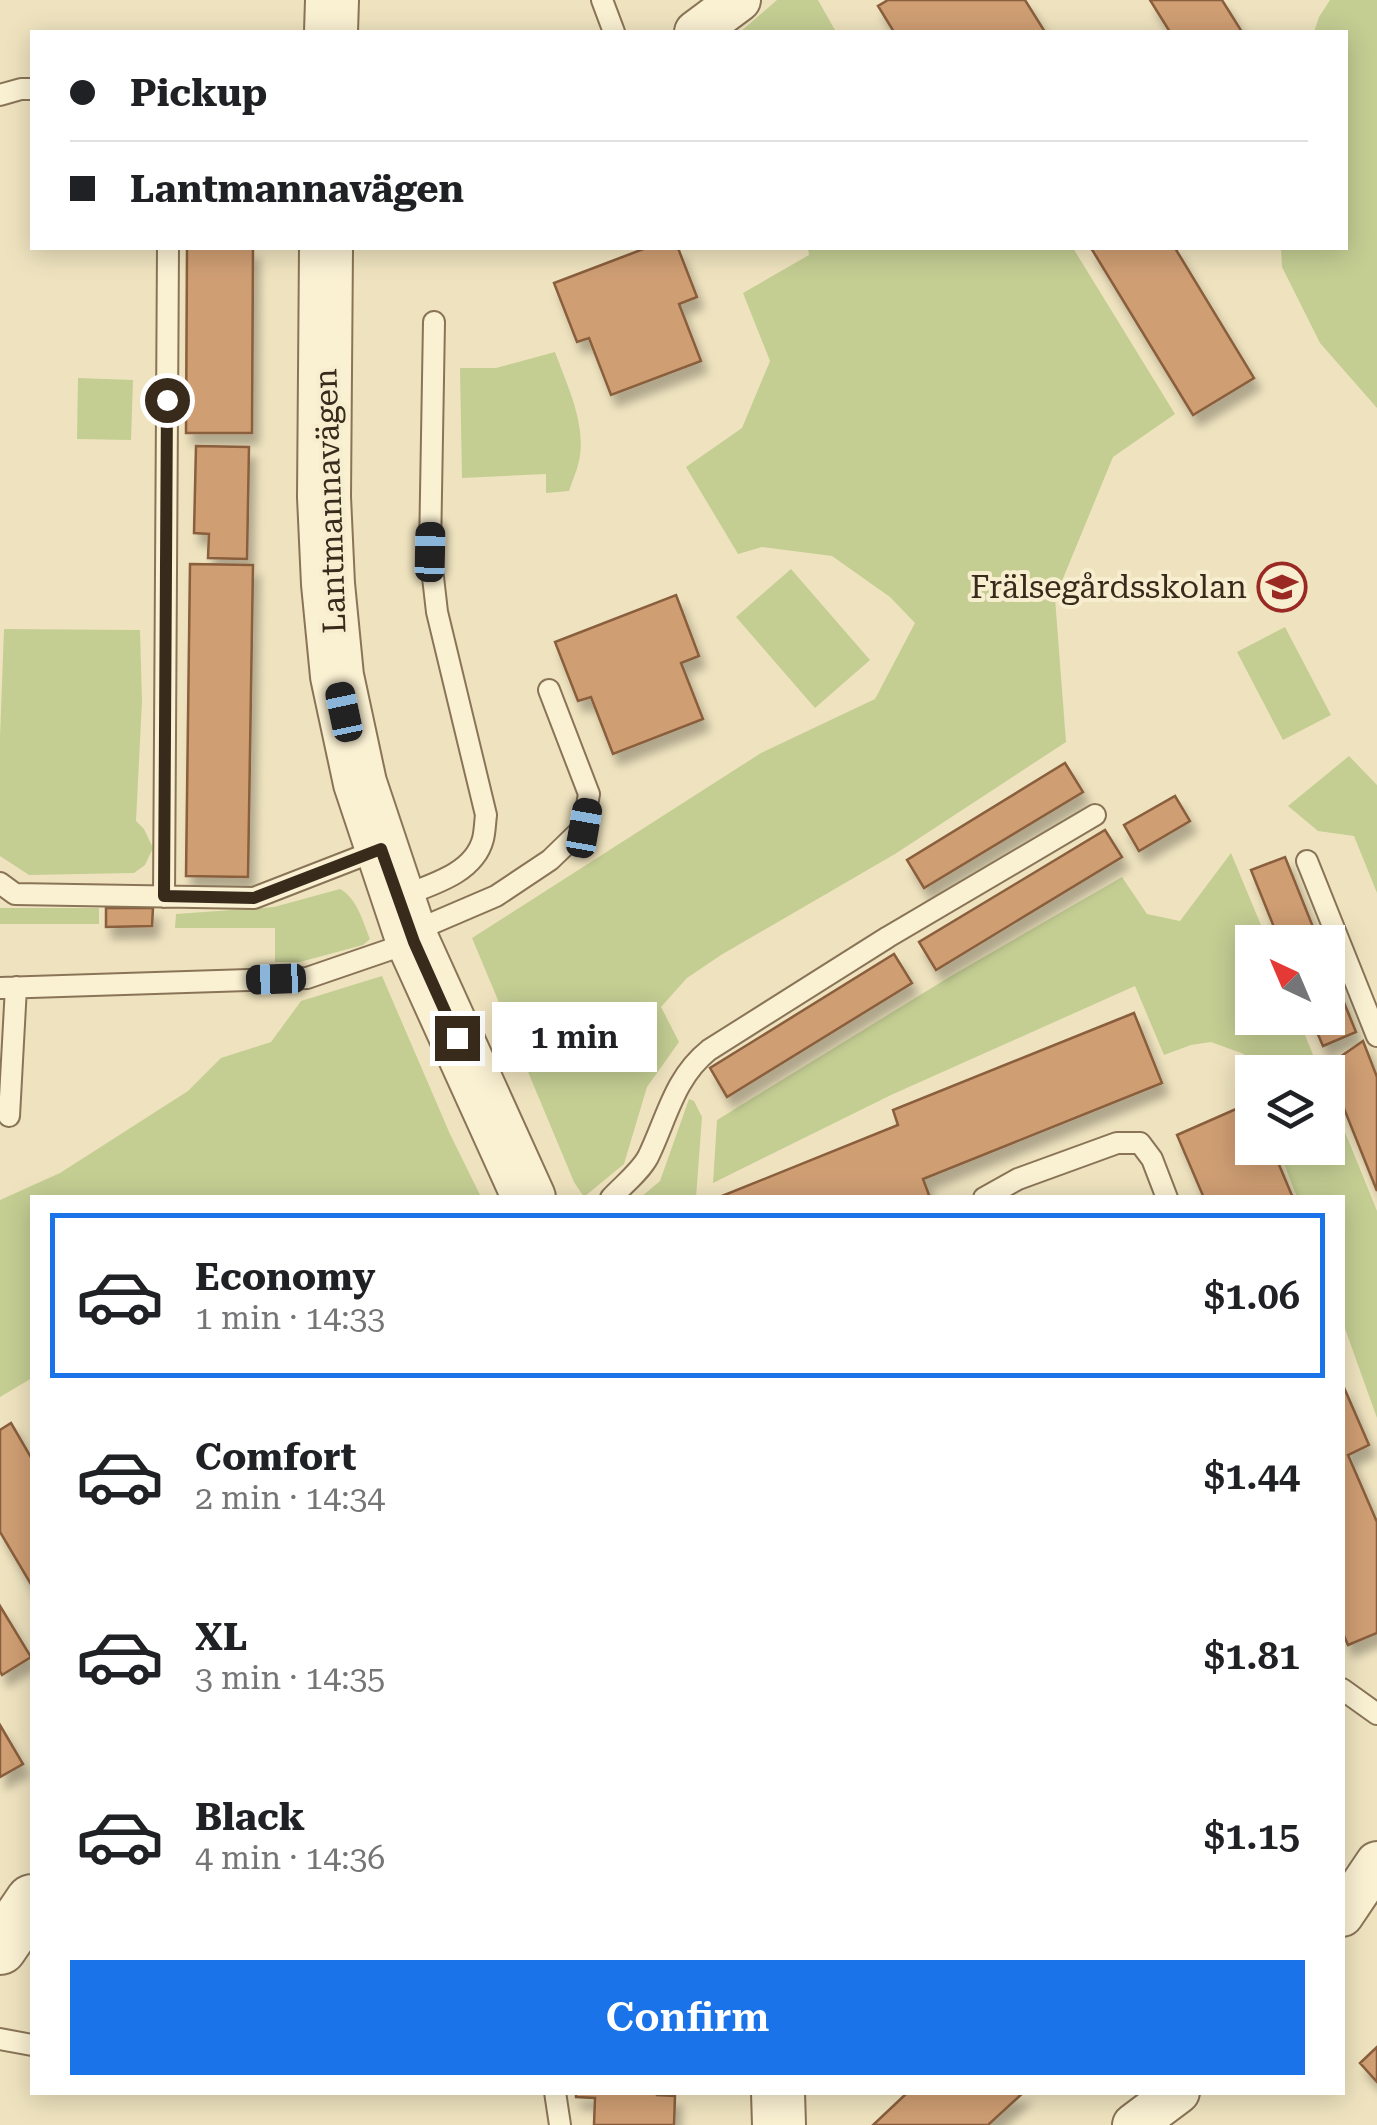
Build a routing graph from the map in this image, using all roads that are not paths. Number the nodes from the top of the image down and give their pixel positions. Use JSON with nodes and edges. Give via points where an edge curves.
{"nodes":[{"id":1,"x":332,"y":0,"type":"edge"},
{"id":2,"x":602,"y":0,"type":"edge"},
{"id":3,"x":739,"y":0,"type":"edge"},
{"id":4,"x":330,"y":30,"type":"edge"},
{"id":5,"x":613,"y":30,"type":"edge"},
{"id":6,"x":699,"y":30,"type":"edge"},
{"id":7,"x":30,"y":89,"type":"edge"},
{"id":8,"x":0,"y":95,"type":"edge"},
{"id":9,"x":168,"y":250,"type":"edge"},
{"id":10,"x":326,"y":250,"type":"edge"},
{"id":11,"x":434,"y":322,"type":"dead end"},
{"id":12,"x":550,"y":690,"type":"dead end"},
{"id":13,"x":1096,"y":815,"type":"dead end"},
{"id":14,"x":381,"y":849,"type":"junction"},
{"id":15,"x":1307,"y":860,"type":"dead end"},
{"id":16,"x":0,"y":883,"type":"edge"},
{"id":17,"x":164,"y":896,"type":"junction"},
{"id":18,"x":408,"y":924,"type":"junction"},
{"id":19,"x":8,"y":987,"type":"edge"},
{"id":20,"x":1377,"y":1036,"type":"edge"},
{"id":21,"x":9,"y":1116,"type":"dead end"},
{"id":22,"x":529,"y":1195,"type":"edge"},
{"id":23,"x":614,"y":1195,"type":"edge"},
{"id":24,"x":989,"y":1195,"type":"edge"},
{"id":25,"x":1167,"y":1195,"type":"edge"},
{"id":26,"x":1345,"y":1691,"type":"edge"},
{"id":27,"x":1377,"y":1714,"type":"edge"},
{"id":28,"x":1377,"y":1863,"type":"edge"},
{"id":29,"x":30,"y":1904,"type":"edge"},
{"id":30,"x":1345,"y":1911,"type":"edge"},
{"id":31,"x":0,"y":1948,"type":"edge"},
{"id":32,"x":0,"y":2039,"type":"edge"},
{"id":33,"x":30,"y":2045,"type":"edge"},
{"id":34,"x":555,"y":2095,"type":"edge"},
{"id":35,"x":778,"y":2095,"type":"edge"},
{"id":36,"x":1174,"y":2095,"type":"edge"},
{"id":37,"x":560,"y":2125,"type":"edge"},
{"id":38,"x":779,"y":2125,"type":"edge"},
{"id":39,"x":1134,"y":2125,"type":"edge"}],
"edges":[{"from":1,"to":4,"type":"street"},
{"from":2,"to":5,"type":"lane"},
{"from":3,"to":6,"type":"street"},
{"from":7,"to":8,"type":"lane"},
{"from":9,"to":17,"type":"lane"},
{"from":10,"to":14,"type":"street","name":"Lantmannavägen","via":[[328,584],[337,676]]},
{"from":11,"to":18,"type":"lane","via":[[430,552],[437,612],[486,815],[483,842]]},
{"from":12,"to":18,"type":"lane","via":[[589,794],[584,828],[496,896]]},
{"from":13,"to":23,"type":"lane","via":[[709,1050],[676,1088],[646,1161]]},
{"from":14,"to":17,"type":"lane","via":[[254,898]]},
{"from":14,"to":18,"type":"street","name":"Lantmannavägen"},
{"from":15,"to":20,"type":"lane"},
{"from":16,"to":17,"type":"lane","via":[[15,894]]},
{"from":18,"to":19,"type":"lane","via":[[308,978]]},
{"from":18,"to":22,"type":"street","name":"Lantmannavägen"},
{"from":19,"to":21,"type":"lane"},
{"from":24,"to":25,"type":"lane","via":[[1117,1143],[1140,1143]]},
{"from":26,"to":27,"type":"lane"},
{"from":28,"to":30,"type":"street"},
{"from":29,"to":31,"type":"street"},
{"from":32,"to":33,"type":"lane"},
{"from":34,"to":37,"type":"lane"},
{"from":35,"to":38,"type":"street"},
{"from":36,"to":39,"type":"street"}]}
